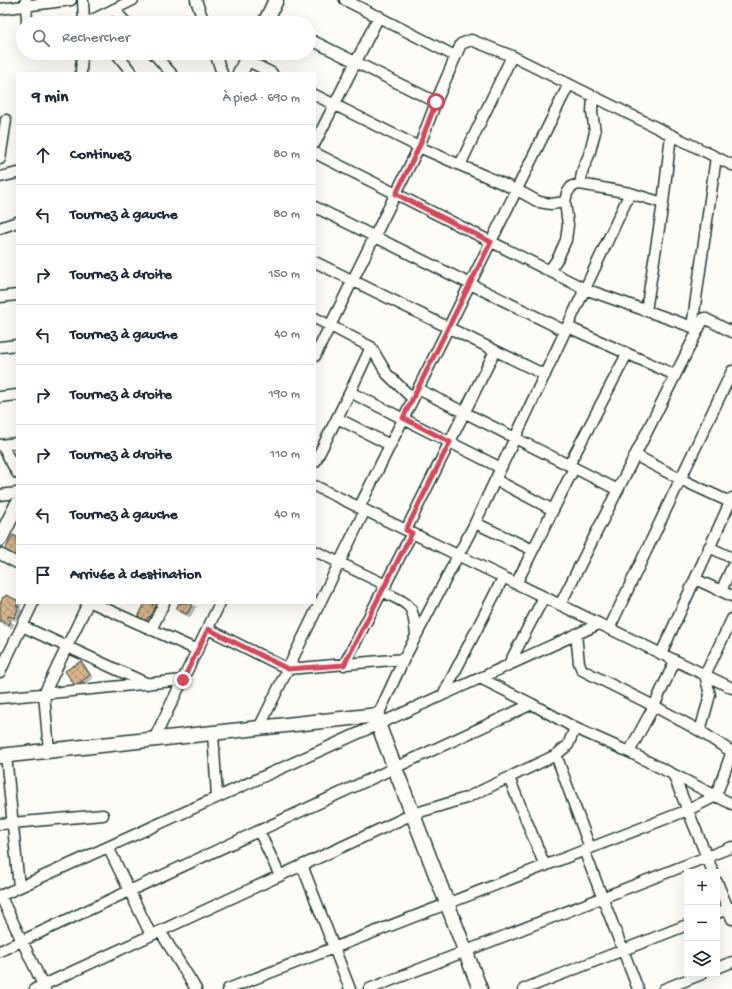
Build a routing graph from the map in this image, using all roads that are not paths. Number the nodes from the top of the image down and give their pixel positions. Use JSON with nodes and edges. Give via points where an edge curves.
{"nodes":[{"id":1,"x":71,"y":0,"type":"edge"},
{"id":2,"x":82,"y":0,"type":"edge"},
{"id":3,"x":133,"y":0,"type":"edge"},
{"id":4,"x":196,"y":0,"type":"edge"},
{"id":5,"x":276,"y":0,"type":"edge"},
{"id":6,"x":345,"y":0,"type":"edge"},
{"id":7,"x":26,"y":3,"type":"edge"},
{"id":8,"x":0,"y":9,"type":"edge"},
{"id":9,"x":114,"y":10,"type":"junction"},
{"id":10,"x":27,"y":16,"type":"edge"},
{"id":11,"x":86,"y":16,"type":"edge"},
{"id":12,"x":102,"y":16,"type":"edge"},
{"id":13,"x":120,"y":16,"type":"edge"},
{"id":14,"x":202,"y":16,"type":"edge"},
{"id":15,"x":271,"y":16,"type":"edge"},
{"id":16,"x":378,"y":16,"type":"junction"},
{"id":17,"x":316,"y":42,"type":"edge"},
{"id":18,"x":455,"y":56,"type":"junction"},
{"id":19,"x":512,"y":56,"type":"junction"},
{"id":20,"x":82,"y":60,"type":"edge"},
{"id":21,"x":122,"y":60,"type":"edge"},
{"id":22,"x":159,"y":60,"type":"edge"},
{"id":23,"x":217,"y":60,"type":"edge"},
{"id":24,"x":246,"y":60,"type":"edge"},
{"id":25,"x":252,"y":60,"type":"edge"},
{"id":26,"x":356,"y":62,"type":"junction"},
{"id":27,"x":81,"y":72,"type":"edge"},
{"id":28,"x":131,"y":72,"type":"edge"},
{"id":29,"x":170,"y":72,"type":"edge"},
{"id":30,"x":222,"y":72,"type":"edge"},
{"id":31,"x":240,"y":72,"type":"edge"},
{"id":32,"x":270,"y":72,"type":"edge"},
{"id":33,"x":569,"y":84,"type":"junction"},
{"id":34,"x":316,"y":96,"type":"edge"},
{"id":35,"x":593,"y":96,"type":"junction"},
{"id":36,"x":436,"y":102,"type":"junction"},
{"id":37,"x":334,"y":105,"type":"junction"},
{"id":38,"x":3,"y":120,"type":"edge"},
{"id":39,"x":16,"y":121,"type":"edge"},
{"id":40,"x":671,"y":135,"type":"junction"},
{"id":41,"x":316,"y":141,"type":"edge"},
{"id":42,"x":419,"y":147,"type":"junction"},
{"id":43,"x":316,"y":154,"type":"edge"},
{"id":44,"x":716,"y":157,"type":"junction"},
{"id":45,"x":0,"y":159,"type":"edge"},
{"id":46,"x":460,"y":165,"type":"junction"},
{"id":47,"x":732,"y":165,"type":"edge"},
{"id":48,"x":16,"y":173,"type":"edge"},
{"id":49,"x":0,"y":178,"type":"edge"},
{"id":50,"x":580,"y":184,"type":"junction"},
{"id":51,"x":517,"y":190,"type":"junction"},
{"id":52,"x":396,"y":194,"type":"junction"},
{"id":53,"x":630,"y":194,"type":"junction"},
{"id":54,"x":565,"y":202,"type":"junction"},
{"id":55,"x":663,"y":203,"type":"junction"},
{"id":56,"x":316,"y":207,"type":"edge"},
{"id":57,"x":16,"y":222,"type":"edge"},
{"id":58,"x":0,"y":228,"type":"edge"},
{"id":59,"x":374,"y":236,"type":"junction"},
{"id":60,"x":491,"y":242,"type":"junction"},
{"id":61,"x":316,"y":262,"type":"edge"},
{"id":62,"x":549,"y":271,"type":"junction"},
{"id":63,"x":352,"y":280,"type":"junction"},
{"id":64,"x":470,"y":284,"type":"junction"},
{"id":65,"x":585,"y":289,"type":"junction"},
{"id":66,"x":16,"y":295,"type":"edge"},
{"id":67,"x":0,"y":297,"type":"edge"},
{"id":68,"x":646,"y":311,"type":"junction"},
{"id":69,"x":316,"y":319,"type":"edge"},
{"id":70,"x":330,"y":326,"type":"junction"},
{"id":71,"x":448,"y":328,"type":"junction"},
{"id":72,"x":695,"y":328,"type":"junction"},
{"id":73,"x":566,"y":329,"type":"junction"},
{"id":74,"x":732,"y":332,"type":"edge"},
{"id":75,"x":16,"y":345,"type":"edge"},
{"id":76,"x":0,"y":347,"type":"edge"},
{"id":77,"x":371,"y":347,"type":"junction"},
{"id":78,"x":495,"y":351,"type":"junction"},
{"id":79,"x":316,"y":354,"type":"edge"},
{"id":80,"x":627,"y":354,"type":"junction"},
{"id":81,"x":732,"y":372,"type":"edge"},
{"id":82,"x":675,"y":375,"type":"junction"},
{"id":83,"x":545,"y":376,"type":"junction"},
{"id":84,"x":418,"y":389,"type":"junction"},
{"id":85,"x":350,"y":392,"type":"junction"},
{"id":86,"x":16,"y":395,"type":"edge"},
{"id":87,"x":0,"y":397,"type":"edge"},
{"id":88,"x":413,"y":398,"type":"junction"},
{"id":89,"x":465,"y":413,"type":"junction"},
{"id":90,"x":337,"y":418,"type":"junction"},
{"id":91,"x":403,"y":418,"type":"junction"},
{"id":92,"x":515,"y":438,"type":"junction"},
{"id":93,"x":450,"y":442,"type":"junction"},
{"id":94,"x":16,"y":443,"type":"edge"},
{"id":95,"x":1,"y":445,"type":"edge"},
{"id":96,"x":390,"y":445,"type":"junction"},
{"id":97,"x":635,"y":456,"type":"junction"},
{"id":98,"x":316,"y":460,"type":"edge"},
{"id":99,"x":572,"y":467,"type":"junction"},
{"id":100,"x":501,"y":468,"type":"junction"},
{"id":101,"x":16,"y":471,"type":"edge"},
{"id":102,"x":680,"y":479,"type":"junction"},
{"id":103,"x":496,"y":480,"type":"junction"},
{"id":104,"x":316,"y":486,"type":"edge"},
{"id":105,"x":618,"y":490,"type":"junction"},
{"id":106,"x":16,"y":494,"type":"edge"},
{"id":107,"x":0,"y":495,"type":"edge"},
{"id":108,"x":731,"y":501,"type":"edge"},
{"id":109,"x":16,"y":508,"type":"edge"},
{"id":110,"x":362,"y":509,"type":"junction"},
{"id":111,"x":553,"y":510,"type":"junction"},
{"id":112,"x":475,"y":523,"type":"junction"},
{"id":113,"x":409,"y":532,"type":"junction"},
{"id":114,"x":0,"y":540,"type":"edge"},
{"id":115,"x":709,"y":547,"type":"junction"},
{"id":116,"x":533,"y":550,"type":"junction"},
{"id":117,"x":316,"y":552,"type":"edge"},
{"id":118,"x":0,"y":554,"type":"edge"},
{"id":119,"x":458,"y":555,"type":"junction"},
{"id":120,"x":732,"y":558,"type":"edge"},
{"id":121,"x":16,"y":562,"type":"edge"},
{"id":122,"x":339,"y":563,"type":"junction"},
{"id":123,"x":732,"y":567,"type":"edge"},
{"id":124,"x":504,"y":578,"type":"junction"},
{"id":125,"x":695,"y":579,"type":"junction"},
{"id":126,"x":516,"y":584,"type":"junction"},
{"id":127,"x":384,"y":588,"type":"junction"},
{"id":128,"x":721,"y":591,"type":"junction"},
{"id":129,"x":732,"y":596,"type":"edge"},
{"id":130,"x":544,"y":597,"type":"junction"},
{"id":131,"x":33,"y":604,"type":"edge"},
{"id":132,"x":88,"y":604,"type":"edge"},
{"id":133,"x":95,"y":604,"type":"edge"},
{"id":134,"x":164,"y":604,"type":"edge"},
{"id":135,"x":220,"y":604,"type":"edge"},
{"id":136,"x":560,"y":605,"type":"junction"},
{"id":137,"x":732,"y":619,"type":"edge"},
{"id":138,"x":599,"y":624,"type":"junction"},
{"id":139,"x":22,"y":626,"type":"junction"},
{"id":140,"x":208,"y":629,"type":"junction"},
{"id":141,"x":609,"y":629,"type":"junction"},
{"id":142,"x":151,"y":630,"type":"junction"},
{"id":143,"x":576,"y":634,"type":"junction"},
{"id":144,"x":416,"y":636,"type":"junction"},
{"id":145,"x":67,"y":647,"type":"junction"},
{"id":146,"x":197,"y":650,"type":"junction"},
{"id":147,"x":661,"y":654,"type":"junction"},
{"id":148,"x":404,"y":659,"type":"junction"},
{"id":149,"x":675,"y":661,"type":"junction"},
{"id":150,"x":509,"y":664,"type":"junction"},
{"id":151,"x":344,"y":665,"type":"junction"},
{"id":152,"x":288,"y":669,"type":"junction"},
{"id":153,"x":0,"y":672,"type":"edge"},
{"id":154,"x":705,"y":676,"type":"junction"},
{"id":155,"x":480,"y":678,"type":"junction"},
{"id":156,"x":183,"y":680,"type":"junction"},
{"id":157,"x":148,"y":684,"type":"junction"},
{"id":158,"x":732,"y":688,"type":"edge"},
{"id":159,"x":44,"y":694,"type":"junction"},
{"id":160,"x":443,"y":694,"type":"junction"},
{"id":161,"x":0,"y":698,"type":"edge"},
{"id":162,"x":532,"y":704,"type":"junction"},
{"id":163,"x":654,"y":706,"type":"junction"},
{"id":164,"x":378,"y":719,"type":"junction"},
{"id":165,"x":259,"y":728,"type":"junction"},
{"id":166,"x":575,"y":728,"type":"junction"},
{"id":167,"x":700,"y":731,"type":"junction"},
{"id":168,"x":213,"y":733,"type":"junction"},
{"id":169,"x":154,"y":739,"type":"junction"},
{"id":170,"x":49,"y":751,"type":"junction"},
{"id":171,"x":629,"y":752,"type":"junction"},
{"id":172,"x":732,"y":752,"type":"edge"},
{"id":173,"x":3,"y":755,"type":"edge"},
{"id":174,"x":556,"y":755,"type":"junction"},
{"id":175,"x":395,"y":768,"type":"junction"},
{"id":176,"x":673,"y":774,"type":"junction"},
{"id":177,"x":509,"y":778,"type":"junction"},
{"id":178,"x":716,"y":796,"type":"junction"},
{"id":179,"x":216,"y":797,"type":"junction"},
{"id":180,"x":732,"y":804,"type":"edge"},
{"id":181,"x":688,"y":810,"type":"junction"},
{"id":182,"x":413,"y":814,"type":"junction"},
{"id":183,"x":103,"y":815,"type":"dead end"},
{"id":184,"x":13,"y":823,"type":"junction"},
{"id":185,"x":0,"y":824,"type":"edge"},
{"id":186,"x":259,"y":831,"type":"junction"},
{"id":187,"x":108,"y":847,"type":"junction"},
{"id":188,"x":732,"y":847,"type":"edge"},
{"id":189,"x":587,"y":849,"type":"junction"},
{"id":190,"x":707,"y":857,"type":"junction"},
{"id":191,"x":302,"y":865,"type":"junction"},
{"id":192,"x":545,"y":866,"type":"junction"},
{"id":193,"x":712,"y":869,"type":"edge"},
{"id":194,"x":280,"y":876,"type":"junction"},
{"id":195,"x":19,"y":887,"type":"junction"},
{"id":196,"x":720,"y":888,"type":"edge"},
{"id":197,"x":129,"y":891,"type":"junction"},
{"id":198,"x":0,"y":895,"type":"edge"},
{"id":199,"x":602,"y":898,"type":"junction"},
{"id":200,"x":447,"y":904,"type":"junction"},
{"id":201,"x":730,"y":908,"type":"edge"},
{"id":202,"x":720,"y":912,"type":"edge"},
{"id":203,"x":732,"y":919,"type":"edge"},
{"id":204,"x":684,"y":926,"type":"edge"},
{"id":205,"x":156,"y":933,"type":"junction"},
{"id":206,"x":22,"y":941,"type":"junction"},
{"id":207,"x":334,"y":948,"type":"junction"},
{"id":208,"x":623,"y":950,"type":"junction"},
{"id":209,"x":0,"y":951,"type":"edge"},
{"id":210,"x":466,"y":951,"type":"junction"},
{"id":211,"x":732,"y":962,"type":"edge"},
{"id":212,"x":720,"y":967,"type":"edge"},
{"id":213,"x":694,"y":977,"type":"edge"},
{"id":214,"x":41,"y":988,"type":"edge"},
{"id":215,"x":196,"y":989,"type":"edge"},
{"id":216,"x":228,"y":989,"type":"edge"},
{"id":217,"x":350,"y":989,"type":"edge"},
{"id":218,"x":369,"y":989,"type":"edge"},
{"id":219,"x":480,"y":989,"type":"edge"},
{"id":220,"x":524,"y":989,"type":"edge"},
{"id":221,"x":638,"y":989,"type":"edge"},
{"id":222,"x":664,"y":989,"type":"edge"}],
"edges":[{"from":1,"to":7,"type":"street"},
{"from":2,"to":11,"type":"street"},
{"from":3,"to":9,"type":"street"},
{"from":4,"to":14,"type":"street"},
{"from":5,"to":15,"type":"street"},
{"from":6,"to":16,"type":"street"},
{"from":7,"to":8,"type":"street"},
{"from":7,"to":10,"type":"street"},
{"from":9,"to":12,"type":"street"},
{"from":9,"to":13,"type":"street"},
{"from":16,"to":18,"type":"street"},
{"from":16,"to":26,"type":"street"},
{"from":17,"to":26,"type":"street"},
{"from":18,"to":19,"type":"street","via":[[461,44],[471,40]]},
{"from":18,"to":36,"type":"street"},
{"from":19,"to":33,"type":"street"},
{"from":19,"to":46,"type":"street"},
{"from":20,"to":27,"type":"street"},
{"from":21,"to":28,"type":"street"},
{"from":22,"to":29,"type":"street"},
{"from":23,"to":30,"type":"street"},
{"from":24,"to":31,"type":"street"},
{"from":25,"to":32,"type":"street"},
{"from":26,"to":36,"type":"street"},
{"from":26,"to":37,"type":"street"},
{"from":33,"to":35,"type":"street"},
{"from":33,"to":51,"type":"street"},
{"from":34,"to":37,"type":"street"},
{"from":35,"to":40,"type":"street"},
{"from":35,"to":50,"type":"street","via":[[595,132]]},
{"from":36,"to":42,"type":"street"},
{"from":37,"to":41,"type":"street"},
{"from":37,"to":42,"type":"street"},
{"from":38,"to":39,"type":"street"},
{"from":38,"to":45,"type":"street"},
{"from":40,"to":44,"type":"street"},
{"from":40,"to":55,"type":"street"},
{"from":42,"to":46,"type":"street"},
{"from":42,"to":52,"type":"street"},
{"from":43,"to":52,"type":"street"},
{"from":44,"to":47,"type":"street"},
{"from":44,"to":72,"type":"street"},
{"from":46,"to":51,"type":"street"},
{"from":48,"to":49,"type":"street"},
{"from":50,"to":53,"type":"street"},
{"from":50,"to":54,"type":"street","via":[[569,189]]},
{"from":51,"to":54,"type":"street","via":[[539,202]]},
{"from":51,"to":60,"type":"street"},
{"from":52,"to":59,"type":"street"},
{"from":52,"to":60,"type":"street"},
{"from":53,"to":55,"type":"street"},
{"from":53,"to":65,"type":"street"},
{"from":54,"to":62,"type":"street","via":[[568,224],[566,240]]},
{"from":55,"to":68,"type":"street"},
{"from":56,"to":59,"type":"street"},
{"from":57,"to":58,"type":"street"},
{"from":59,"to":63,"type":"street"},
{"from":59,"to":64,"type":"street"},
{"from":60,"to":62,"type":"street"},
{"from":60,"to":64,"type":"street"},
{"from":61,"to":63,"type":"street"},
{"from":62,"to":65,"type":"street"},
{"from":63,"to":70,"type":"street"},
{"from":63,"to":71,"type":"street"},
{"from":64,"to":71,"type":"street"},
{"from":64,"to":73,"type":"street"},
{"from":65,"to":68,"type":"street"},
{"from":65,"to":73,"type":"street"},
{"from":66,"to":67,"type":"street"},
{"from":68,"to":72,"type":"street"},
{"from":69,"to":70,"type":"street"},
{"from":70,"to":77,"type":"street"},
{"from":70,"to":79,"type":"street"},
{"from":71,"to":78,"type":"street"},
{"from":71,"to":84,"type":"street"},
{"from":72,"to":74,"type":"street","via":[[704,318]]},
{"from":72,"to":82,"type":"street"},
{"from":73,"to":80,"type":"street"},
{"from":73,"to":83,"type":"street"},
{"from":75,"to":76,"type":"street"},
{"from":77,"to":85,"type":"street"},
{"from":77,"to":88,"type":"street","via":[[387,374]]},
{"from":78,"to":83,"type":"street"},
{"from":78,"to":89,"type":"street"},
{"from":80,"to":82,"type":"street"},
{"from":80,"to":99,"type":"street"},
{"from":81,"to":102,"type":"street"},
{"from":82,"to":97,"type":"street"},
{"from":83,"to":92,"type":"street"},
{"from":84,"to":88,"type":"street"},
{"from":84,"to":89,"type":"street"},
{"from":85,"to":90,"type":"street"},
{"from":85,"to":91,"type":"street"},
{"from":86,"to":87,"type":"street"},
{"from":88,"to":91,"type":"street"},
{"from":89,"to":92,"type":"street"},
{"from":89,"to":93,"type":"street"},
{"from":90,"to":96,"type":"street"},
{"from":90,"to":98,"type":"street"},
{"from":91,"to":93,"type":"street"},
{"from":91,"to":96,"type":"street"},
{"from":92,"to":99,"type":"street"},
{"from":92,"to":100,"type":"street"},
{"from":93,"to":100,"type":"street"},
{"from":93,"to":113,"type":"street"},
{"from":94,"to":95,"type":"street"},
{"from":95,"to":101,"type":"street"},
{"from":96,"to":110,"type":"street"},
{"from":97,"to":102,"type":"street"},
{"from":97,"to":105,"type":"street"},
{"from":99,"to":105,"type":"street"},
{"from":99,"to":111,"type":"street"},
{"from":100,"to":103,"type":"street"},
{"from":102,"to":108,"type":"street"},
{"from":102,"to":141,"type":"street"},
{"from":103,"to":111,"type":"street"},
{"from":103,"to":112,"type":"street"},
{"from":104,"to":110,"type":"street"},
{"from":105,"to":136,"type":"street"},
{"from":106,"to":107,"type":"street"},
{"from":108,"to":115,"type":"street"},
{"from":109,"to":114,"type":"street"},
{"from":110,"to":113,"type":"street"},
{"from":110,"to":122,"type":"street"},
{"from":111,"to":116,"type":"street"},
{"from":112,"to":116,"type":"street"},
{"from":112,"to":119,"type":"street"},
{"from":113,"to":119,"type":"street"},
{"from":113,"to":127,"type":"street"},
{"from":115,"to":120,"type":"street"},
{"from":115,"to":125,"type":"street"},
{"from":116,"to":126,"type":"street"},
{"from":117,"to":122,"type":"street"},
{"from":118,"to":121,"type":"street"},
{"from":119,"to":124,"type":"street"},
{"from":119,"to":144,"type":"street"},
{"from":122,"to":127,"type":"street"},
{"from":122,"to":152,"type":"street"},
{"from":123,"to":128,"type":"street"},
{"from":124,"to":126,"type":"street"},
{"from":124,"to":160,"type":"street"},
{"from":125,"to":128,"type":"street"},
{"from":125,"to":147,"type":"street"},
{"from":126,"to":130,"type":"street"},
{"from":127,"to":144,"type":"street","via":[[408,604],[414,618]]},
{"from":127,"to":151,"type":"street"},
{"from":128,"to":129,"type":"street"},
{"from":130,"to":136,"type":"street"},
{"from":130,"to":150,"type":"street"},
{"from":131,"to":139,"type":"street"},
{"from":132,"to":145,"type":"street"},
{"from":133,"to":142,"type":"street"},
{"from":134,"to":142,"type":"street"},
{"from":135,"to":140,"type":"street"},
{"from":136,"to":138,"type":"street"},
{"from":137,"to":154,"type":"street"},
{"from":138,"to":141,"type":"street"},
{"from":138,"to":143,"type":"street"},
{"from":139,"to":145,"type":"street"},
{"from":139,"to":153,"type":"street"},
{"from":140,"to":146,"type":"street"},
{"from":140,"to":152,"type":"street"},
{"from":141,"to":147,"type":"street"},
{"from":142,"to":146,"type":"street"},
{"from":143,"to":150,"type":"street"},
{"from":143,"to":163,"type":"street","via":[[582,670]]},
{"from":144,"to":148,"type":"street"},
{"from":145,"to":157,"type":"street"},
{"from":145,"to":159,"type":"street"},
{"from":146,"to":156,"type":"street"},
{"from":147,"to":149,"type":"street"},
{"from":148,"to":151,"type":"street"},
{"from":148,"to":164,"type":"street"},
{"from":149,"to":154,"type":"street"},
{"from":149,"to":163,"type":"street"},
{"from":150,"to":155,"type":"street"},
{"from":151,"to":152,"type":"street"},
{"from":152,"to":165,"type":"street"},
{"from":154,"to":158,"type":"street"},
{"from":154,"to":167,"type":"street","via":[[710,695]]},
{"from":155,"to":160,"type":"street"},
{"from":155,"to":162,"type":"street"},
{"from":156,"to":157,"type":"street"},
{"from":156,"to":169,"type":"street"},
{"from":157,"to":159,"type":"street"},
{"from":159,"to":161,"type":"street"},
{"from":159,"to":170,"type":"street"},
{"from":160,"to":164,"type":"street"},
{"from":162,"to":166,"type":"street"},
{"from":162,"to":175,"type":"street"},
{"from":163,"to":167,"type":"street"},
{"from":163,"to":171,"type":"street"},
{"from":164,"to":165,"type":"street"},
{"from":164,"to":175,"type":"street"},
{"from":164,"to":179,"type":"street"},
{"from":165,"to":168,"type":"street"},
{"from":166,"to":171,"type":"street"},
{"from":166,"to":174,"type":"street","via":[[568,745]]},
{"from":167,"to":172,"type":"street"},
{"from":168,"to":169,"type":"street"},
{"from":168,"to":179,"type":"street"},
{"from":169,"to":170,"type":"street"},
{"from":170,"to":173,"type":"street"},
{"from":171,"to":176,"type":"street"},
{"from":172,"to":178,"type":"street"},
{"from":173,"to":184,"type":"street"},
{"from":174,"to":177,"type":"street"},
{"from":174,"to":189,"type":"street"},
{"from":175,"to":182,"type":"street"},
{"from":175,"to":186,"type":"street"},
{"from":176,"to":178,"type":"street"},
{"from":176,"to":181,"type":"street"},
{"from":177,"to":182,"type":"street","via":[[466,798]]},
{"from":177,"to":192,"type":"street"},
{"from":178,"to":180,"type":"street"},
{"from":178,"to":181,"type":"street"},
{"from":179,"to":187,"type":"street"},
{"from":181,"to":189,"type":"street"},
{"from":181,"to":190,"type":"street"},
{"from":182,"to":191,"type":"street"},
{"from":182,"to":200,"type":"street"},
{"from":183,"to":184,"type":"street"},
{"from":184,"to":185,"type":"street"},
{"from":184,"to":195,"type":"street"},
{"from":186,"to":194,"type":"street"},
{"from":186,"to":197,"type":"street"},
{"from":187,"to":195,"type":"street"},
{"from":187,"to":197,"type":"street"},
{"from":188,"to":190,"type":"street"},
{"from":189,"to":192,"type":"street"},
{"from":189,"to":199,"type":"street"},
{"from":190,"to":193,"type":"street"},
{"from":190,"to":199,"type":"street"},
{"from":191,"to":194,"type":"street"},
{"from":191,"to":207,"type":"street"},
{"from":192,"to":200,"type":"street"},
{"from":194,"to":205,"type":"street"},
{"from":195,"to":198,"type":"street"},
{"from":196,"to":201,"type":"street"},
{"from":197,"to":205,"type":"street"},
{"from":197,"to":206,"type":"street"},
{"from":198,"to":206,"type":"street"},
{"from":199,"to":208,"type":"street"},
{"from":199,"to":210,"type":"street"},
{"from":200,"to":207,"type":"street"},
{"from":200,"to":210,"type":"street"},
{"from":201,"to":202,"type":"street"},
{"from":201,"to":203,"type":"street"},
{"from":204,"to":208,"type":"street"},
{"from":205,"to":214,"type":"street"},
{"from":205,"to":215,"type":"street"},
{"from":206,"to":209,"type":"street"},
{"from":206,"to":214,"type":"street"},
{"from":207,"to":216,"type":"street"},
{"from":207,"to":217,"type":"street"},
{"from":208,"to":220,"type":"street"},
{"from":208,"to":221,"type":"street"},
{"from":210,"to":218,"type":"street"},
{"from":210,"to":219,"type":"street"},
{"from":211,"to":212,"type":"street"},
{"from":213,"to":222,"type":"street"}]}
